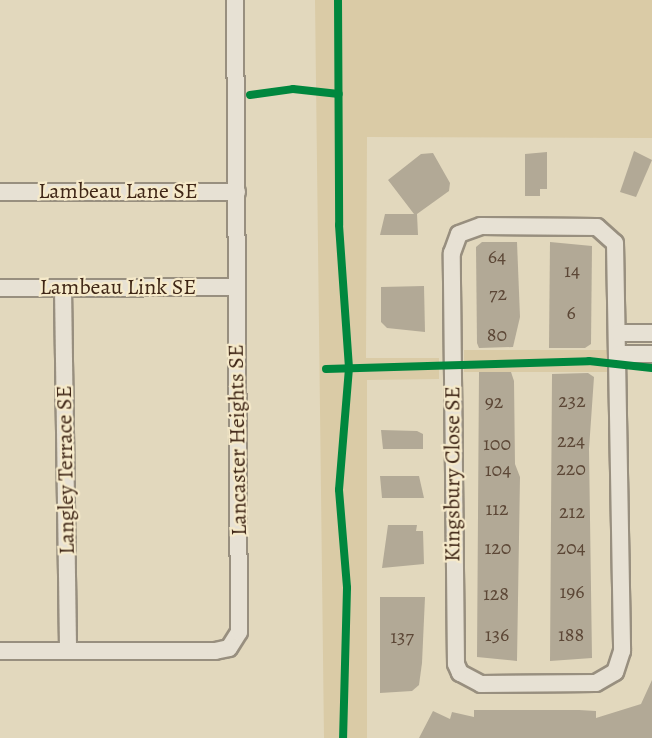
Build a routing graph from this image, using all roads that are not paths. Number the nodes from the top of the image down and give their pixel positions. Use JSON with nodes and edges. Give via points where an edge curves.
{"nodes":[{"id":1,"x":236,"y":0,"type":"edge"},
{"id":2,"x":0,"y":192,"type":"edge"},
{"id":3,"x":237,"y":192,"type":"junction"},
{"id":4,"x":237,"y":287,"type":"junction"},
{"id":5,"x":0,"y":288,"type":"edge"},
{"id":6,"x":63,"y":288,"type":"junction"},
{"id":7,"x":619,"y":333,"type":"junction"},
{"id":8,"x":652,"y":333,"type":"edge"},
{"id":9,"x":619,"y":354,"type":"junction"},
{"id":10,"x":652,"y":354,"type":"edge"},
{"id":11,"x":0,"y":651,"type":"edge"},
{"id":12,"x":68,"y":651,"type":"junction"}],
"edges":[{"from":1,"to":3,"type":"street","name":"Lancaster Heights SE"},
{"from":2,"to":3,"type":"street","name":"Lambeau Lane SE"},
{"from":3,"to":4,"type":"street","name":"Lancaster Heights SE"},
{"from":4,"to":6,"type":"street","name":"Lambeau Link SE"},
{"from":4,"to":12,"type":"street","name":"Lancaster Heights SE","via":[[240,623],[236,641],[215,651]]},
{"from":5,"to":6,"type":"street","name":"Lambeau Link SE"},
{"from":6,"to":12,"type":"street","name":"Langley Terrace SE"},
{"from":7,"to":8,"type":"street"},
{"from":7,"to":9,"type":"street","name":"Kingsbury Close SE"},
{"from":7,"to":9,"type":"street","name":"Kingsbury Close SE","via":[[618,254],[605,230],[481,226],[459,234],[452,253],[454,650],[459,673],[470,681],[596,683],[615,672],[621,660]]},
{"from":9,"to":10,"type":"street"},
{"from":11,"to":12,"type":"street","name":"Lancaster Heights SE"}]}
